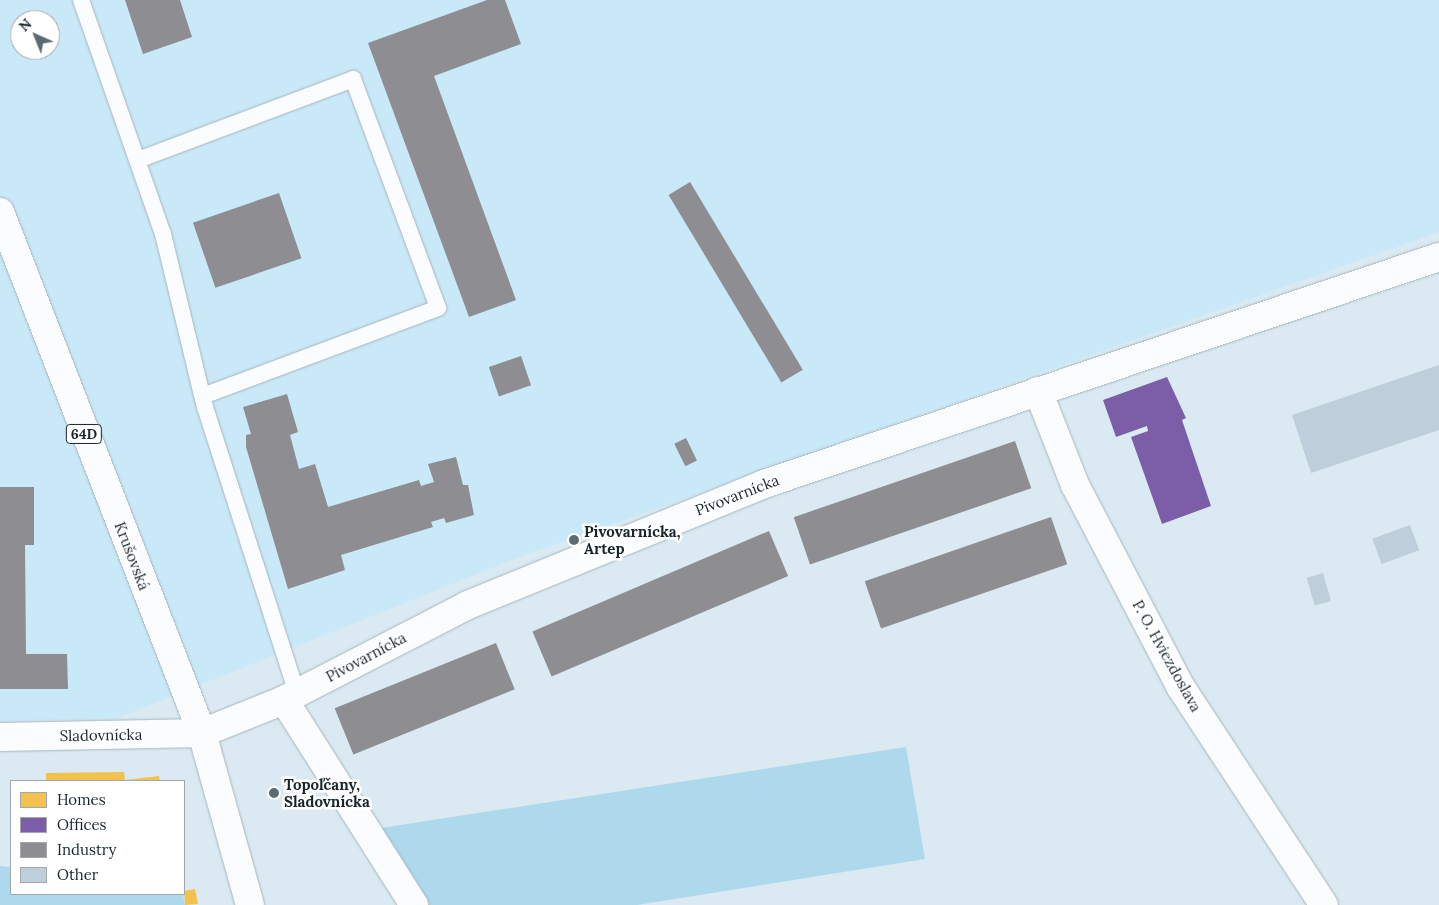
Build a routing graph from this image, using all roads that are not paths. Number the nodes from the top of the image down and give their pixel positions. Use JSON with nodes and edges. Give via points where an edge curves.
{"nodes":[{"id":1,"x":81,"y":0,"type":"edge"},
{"id":2,"x":138,"y":160,"type":"junction"},
{"id":3,"x":0,"y":212,"type":"edge"},
{"id":4,"x":1439,"y":257,"type":"edge"},
{"id":5,"x":1038,"y":391,"type":"junction"},
{"id":6,"x":203,"y":396,"type":"junction"},
{"id":7,"x":291,"y":697,"type":"junction"},
{"id":8,"x":202,"y":733,"type":"junction"},
{"id":9,"x":0,"y":737,"type":"edge"},
{"id":10,"x":250,"y":905,"type":"edge"},
{"id":11,"x":414,"y":905,"type":"edge"},
{"id":12,"x":1324,"y":905,"type":"edge"}],
"edges":[{"from":1,"to":2,"type":"lane"},
{"from":2,"to":6,"type":"lane","via":[[163,234]]},
{"from":2,"to":6,"type":"lane","via":[[353,79],[438,308]]},
{"from":3,"to":8,"type":"street","name":"Krušovská","number":"64D"},
{"from":4,"to":5,"type":"street","name":"Pivovarnícka"},
{"from":5,"to":7,"type":"street","name":"Pivovarnícka","via":[[764,484],[538,575],[460,609]]},
{"from":5,"to":12,"type":"street","name":"P. O. Hviezdoslava","via":[[1075,485],[1180,686]]},
{"from":6,"to":7,"type":"lane"},
{"from":7,"to":8,"type":"street","name":"Pivovarnícka"},
{"from":7,"to":11,"type":"street"},
{"from":8,"to":9,"type":"street","name":"Sladovnícka"},
{"from":8,"to":10,"type":"street","name":"Krušovská","number":"64D"}]}
